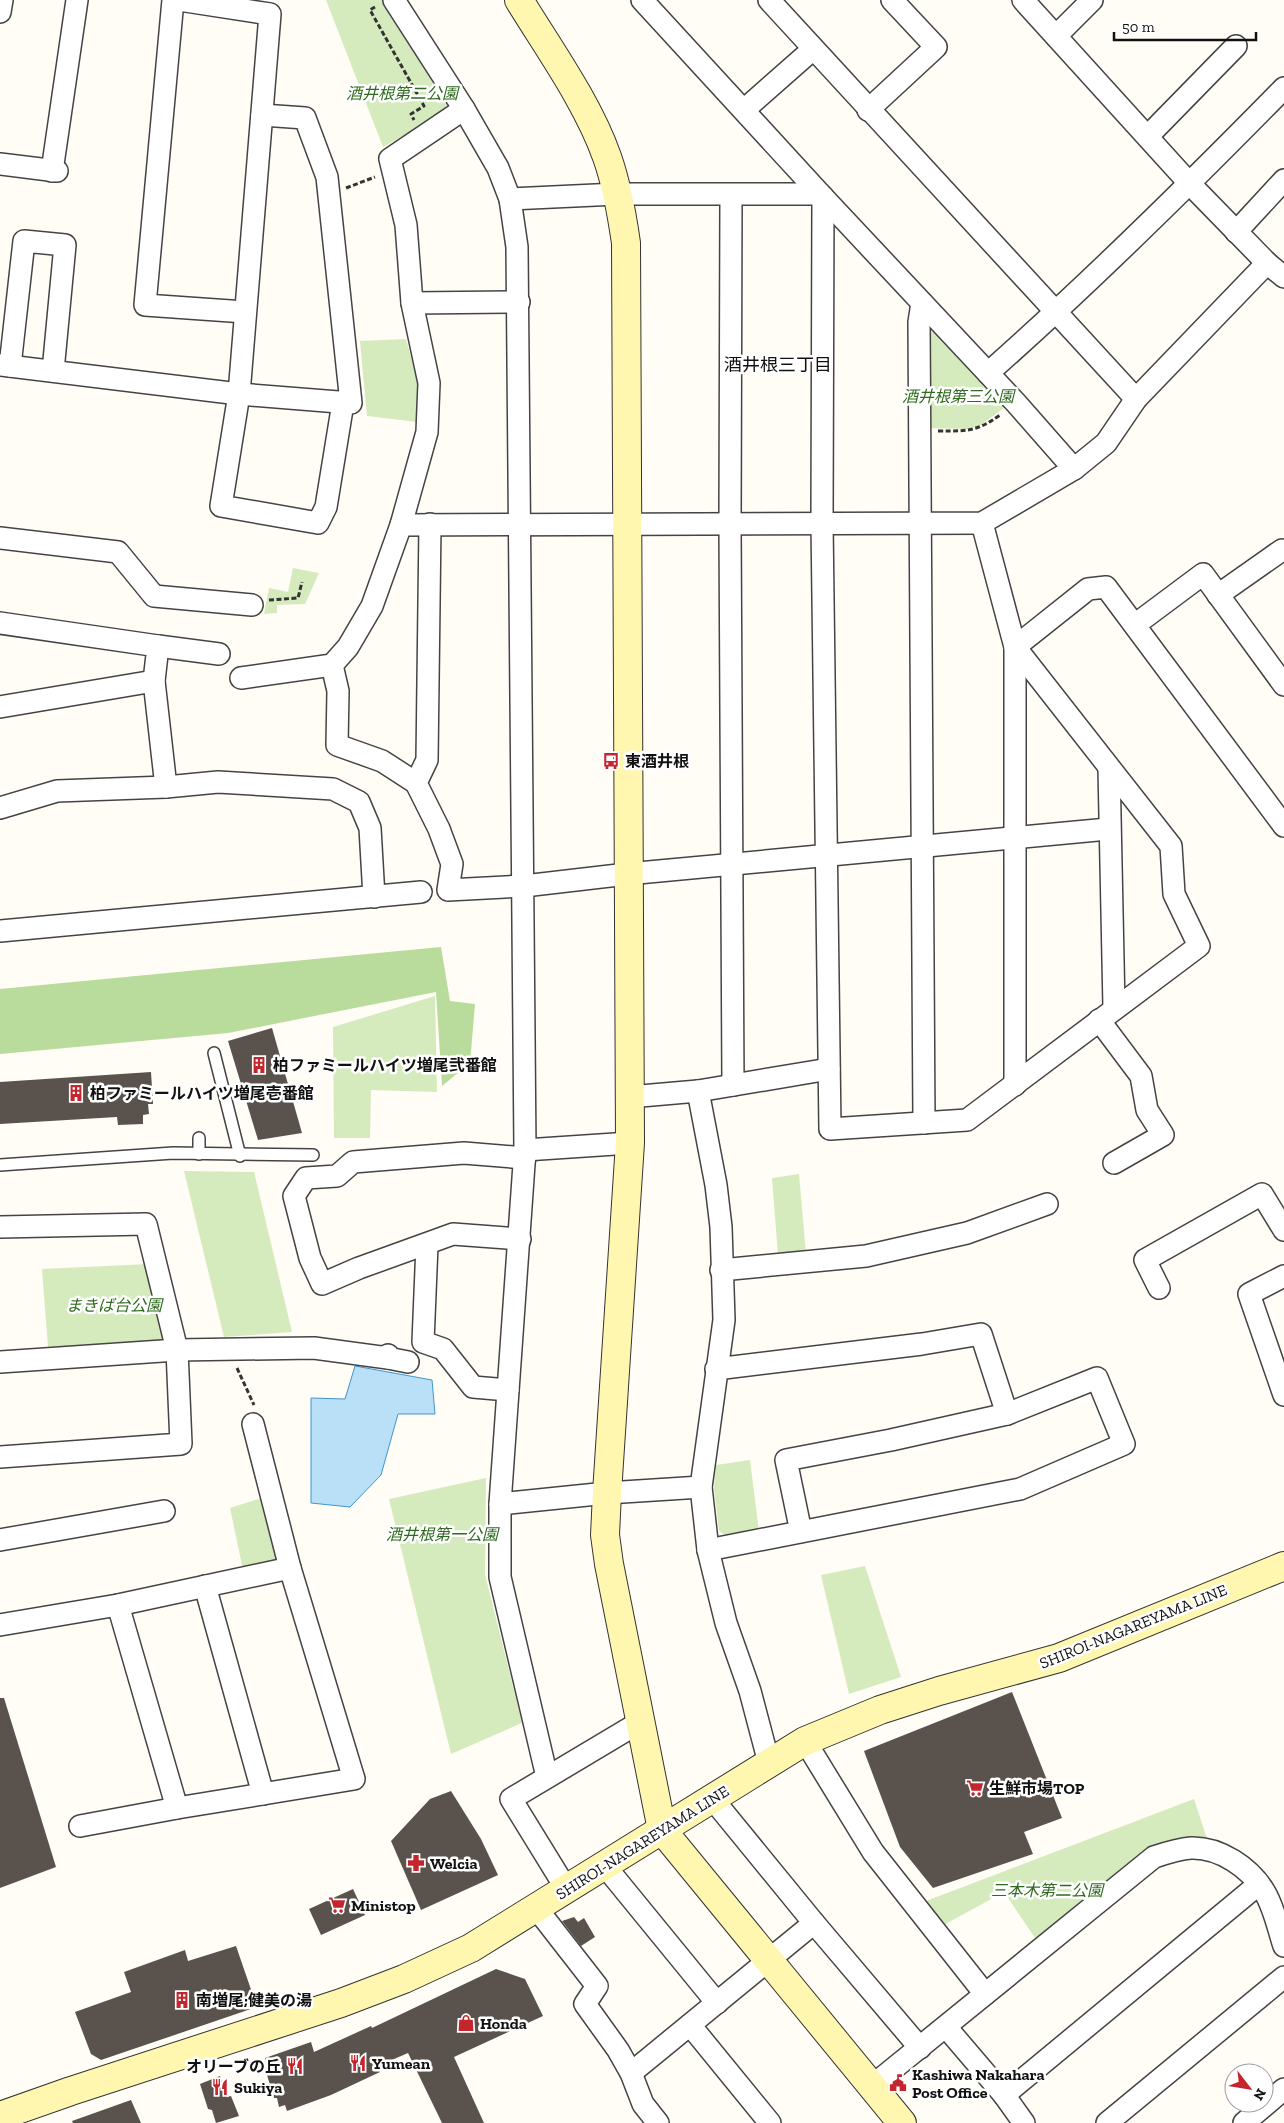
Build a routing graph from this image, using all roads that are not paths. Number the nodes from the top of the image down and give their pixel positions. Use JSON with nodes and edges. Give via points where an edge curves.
{"nodes":[{"id":1,"x":2,"y":0,"type":"edge"},
{"id":2,"x":78,"y":0,"type":"edge"},
{"id":3,"x":173,"y":0,"type":"edge"},
{"id":4,"x":179,"y":0,"type":"edge"},
{"id":5,"x":394,"y":0,"type":"edge"},
{"id":6,"x":519,"y":0,"type":"edge"},
{"id":7,"x":642,"y":0,"type":"edge"},
{"id":8,"x":769,"y":0,"type":"edge"},
{"id":9,"x":892,"y":0,"type":"edge"},
{"id":10,"x":1023,"y":0,"type":"edge"},
{"id":11,"x":1092,"y":0,"type":"edge"},
{"id":12,"x":0,"y":12,"type":"edge"},
{"id":13,"x":1056,"y":36,"type":"junction"},
{"id":14,"x":1236,"y":46,"type":"dead end"},
{"id":15,"x":812,"y":50,"type":"junction"},
{"id":16,"x":1284,"y":88,"type":"edge"},
{"id":17,"x":464,"y":109,"type":"junction"},
{"id":18,"x":744,"y":110,"type":"junction"},
{"id":19,"x":868,"y":110,"type":"junction"},
{"id":20,"x":262,"y":115,"type":"junction"},
{"id":21,"x":1148,"y":136,"type":"junction"},
{"id":22,"x":0,"y":164,"type":"edge"},
{"id":23,"x":1284,"y":180,"type":"edge"},
{"id":24,"x":1190,"y":184,"type":"junction"},
{"id":25,"x":616,"y":194,"type":"junction"},
{"id":26,"x":731,"y":195,"type":"junction"},
{"id":27,"x":821,"y":195,"type":"junction"},
{"id":28,"x":510,"y":198,"type":"junction"},
{"id":29,"x":1236,"y":232,"type":"junction"},
{"id":30,"x":1267,"y":263,"type":"junction"},
{"id":31,"x":1284,"y":277,"type":"edge"},
{"id":32,"x":519,"y":302,"type":"junction"},
{"id":33,"x":412,"y":303,"type":"junction"},
{"id":34,"x":922,"y":303,"type":"junction"},
{"id":35,"x":246,"y":312,"type":"junction"},
{"id":36,"x":1056,"y":313,"type":"junction"},
{"id":37,"x":5,"y":365,"type":"edge"},
{"id":38,"x":53,"y":371,"type":"junction"},
{"id":39,"x":988,"y":373,"type":"junction"},
{"id":40,"x":239,"y":394,"type":"junction"},
{"id":41,"x":1136,"y":399,"type":"junction"},
{"id":42,"x":343,"y":403,"type":"junction"},
{"id":43,"x":1074,"y":469,"type":"junction"},
{"id":44,"x":822,"y":523,"type":"junction"},
{"id":45,"x":919,"y":523,"type":"junction"},
{"id":46,"x":982,"y":523,"type":"junction"},
{"id":47,"x":430,"y":524,"type":"junction"},
{"id":48,"x":520,"y":524,"type":"junction"},
{"id":49,"x":628,"y":524,"type":"junction"},
{"id":50,"x":401,"y":525,"type":"junction"},
{"id":51,"x":730,"y":526,"type":"junction"},
{"id":52,"x":0,"y":538,"type":"edge"},
{"id":53,"x":1283,"y":546,"type":"edge"},
{"id":54,"x":1218,"y":595,"type":"junction"},
{"id":55,"x":252,"y":605,"type":"road end"},
{"id":56,"x":0,"y":624,"type":"edge"},
{"id":57,"x":1136,"y":624,"type":"junction"},
{"id":58,"x":158,"y":646,"type":"junction"},
{"id":59,"x":1015,"y":647,"type":"junction"},
{"id":60,"x":219,"y":654,"type":"dead end"},
{"id":61,"x":332,"y":664,"type":"junction"},
{"id":62,"x":241,"y":678,"type":"dead end"},
{"id":63,"x":154,"y":681,"type":"junction"},
{"id":64,"x":1284,"y":685,"type":"edge"},
{"id":65,"x":0,"y":707,"type":"edge"},
{"id":66,"x":1109,"y":768,"type":"junction"},
{"id":67,"x":416,"y":783,"type":"junction"},
{"id":68,"x":166,"y":787,"type":"junction"},
{"id":69,"x":0,"y":808,"type":"edge"},
{"id":70,"x":1284,"y":826,"type":"edge"},
{"id":71,"x":1108,"y":829,"type":"junction"},
{"id":72,"x":1013,"y":838,"type":"junction"},
{"id":73,"x":921,"y":847,"type":"junction"},
{"id":74,"x":827,"y":855,"type":"junction"},
{"id":75,"x":732,"y":864,"type":"junction"},
{"id":76,"x":627,"y":874,"type":"junction"},
{"id":77,"x":524,"y":886,"type":"junction"},
{"id":78,"x":421,"y":892,"type":"dead end"},
{"id":79,"x":374,"y":897,"type":"junction"},
{"id":80,"x":0,"y":930,"type":"edge"},
{"id":81,"x":1106,"y":1014,"type":"junction"},
{"id":82,"x":214,"y":1053,"type":"dead end"},
{"id":83,"x":829,"y":1069,"type":"junction"},
{"id":84,"x":733,"y":1085,"type":"junction"},
{"id":85,"x":1015,"y":1085,"type":"junction"},
{"id":86,"x":698,"y":1091,"type":"junction"},
{"id":87,"x":629,"y":1097,"type":"junction"},
{"id":88,"x":924,"y":1123,"type":"junction"},
{"id":89,"x":199,"y":1138,"type":"dead end"},
{"id":90,"x":630,"y":1143,"type":"junction"},
{"id":91,"x":199,"y":1154,"type":"junction"},
{"id":92,"x":525,"y":1154,"type":"junction"},
{"id":93,"x":313,"y":1155,"type":"dead end"},
{"id":94,"x":240,"y":1156,"type":"junction"},
{"id":95,"x":1114,"y":1163,"type":"dead end"},
{"id":96,"x":0,"y":1164,"type":"edge"},
{"id":97,"x":1046,"y":1204,"type":"dead end"},
{"id":98,"x":0,"y":1228,"type":"edge"},
{"id":99,"x":1284,"y":1230,"type":"edge"},
{"id":100,"x":520,"y":1239,"type":"junction"},
{"id":101,"x":427,"y":1245,"type":"junction"},
{"id":102,"x":722,"y":1270,"type":"junction"},
{"id":103,"x":1284,"y":1276,"type":"edge"},
{"id":104,"x":1158,"y":1288,"type":"dead end"},
{"id":105,"x":178,"y":1350,"type":"junction"},
{"id":106,"x":395,"y":1358,"type":"dead end"},
{"id":107,"x":0,"y":1362,"type":"edge"},
{"id":108,"x":716,"y":1369,"type":"junction"},
{"id":109,"x":508,"y":1390,"type":"junction"},
{"id":110,"x":1284,"y":1395,"type":"edge"},
{"id":111,"x":1007,"y":1414,"type":"junction"},
{"id":112,"x":253,"y":1424,"type":"road end"},
{"id":113,"x":0,"y":1457,"type":"edge"},
{"id":114,"x":701,"y":1487,"type":"junction"},
{"id":115,"x":607,"y":1494,"type":"junction"},
{"id":116,"x":500,"y":1504,"type":"junction"},
{"id":117,"x":164,"y":1511,"type":"dead end"},
{"id":118,"x":801,"y":1532,"type":"junction"},
{"id":119,"x":0,"y":1540,"type":"edge"},
{"id":120,"x":708,"y":1550,"type":"junction"},
{"id":121,"x":1284,"y":1566,"type":"edge"},
{"id":122,"x":290,"y":1568,"type":"junction"},
{"id":123,"x":205,"y":1586,"type":"junction"},
{"id":124,"x":118,"y":1605,"type":"junction"},
{"id":125,"x":0,"y":1625,"type":"edge"},
{"id":126,"x":640,"y":1722,"type":"junction"},
{"id":127,"x":805,"y":1741,"type":"junction"},
{"id":128,"x":769,"y":1763,"type":"junction"},
{"id":129,"x":547,"y":1777,"type":"junction"},
{"id":130,"x":263,"y":1794,"type":"junction"},
{"id":131,"x":712,"y":1798,"type":"junction"},
{"id":132,"x":177,"y":1808,"type":"junction"},
{"id":133,"x":80,"y":1826,"type":"dead end"},
{"id":134,"x":662,"y":1830,"type":"junction"},
{"id":135,"x":605,"y":1866,"type":"junction"},
{"id":136,"x":1259,"y":1884,"type":"junction"},
{"id":137,"x":567,"y":1890,"type":"junction"},
{"id":138,"x":537,"y":1909,"type":"junction"},
{"id":139,"x":814,"y":1924,"type":"junction"},
{"id":140,"x":1284,"y":1946,"type":"edge"},
{"id":141,"x":768,"y":1961,"type":"junction"},
{"id":142,"x":1284,"y":1977,"type":"edge"},
{"id":143,"x":984,"y":1994,"type":"junction"},
{"id":144,"x":717,"y":2003,"type":"junction"},
{"id":145,"x":690,"y":2025,"type":"junction"},
{"id":146,"x":946,"y":2027,"type":"junction"},
{"id":147,"x":920,"y":2048,"type":"junction"},
{"id":148,"x":631,"y":2074,"type":"junction"},
{"id":149,"x":872,"y":2086,"type":"junction"},
{"id":150,"x":1284,"y":2089,"type":"edge"},
{"id":151,"x":1004,"y":2095,"type":"junction"},
{"id":152,"x":0,"y":2116,"type":"edge"},
{"id":153,"x":658,"y":2123,"type":"edge"},
{"id":154,"x":770,"y":2123,"type":"edge"},
{"id":155,"x":902,"y":2123,"type":"edge"},
{"id":156,"x":1024,"y":2123,"type":"edge"},
{"id":157,"x":1107,"y":2123,"type":"edge"},
{"id":158,"x":1244,"y":2123,"type":"edge"}],
"edges":[{"from":1,"to":12,"type":"street"},
{"from":2,"to":22,"type":"street","via":[[55,171]]},
{"from":3,"to":35,"type":"street","via":[[145,305]]},
{"from":4,"to":20,"type":"street","via":[[270,14]]},
{"from":5,"to":17,"type":"street"},
{"from":6,"to":25,"type":"street","via":[[595,127]]},
{"from":7,"to":18,"type":"street"},
{"from":8,"to":15,"type":"street"},
{"from":9,"to":19,"type":"street","via":[[936,47]]},
{"from":10,"to":13,"type":"street"},
{"from":11,"to":13,"type":"street"},
{"from":13,"to":21,"type":"street"},
{"from":14,"to":21,"type":"street"},
{"from":15,"to":18,"type":"street"},
{"from":15,"to":19,"type":"street"},
{"from":16,"to":24,"type":"street"},
{"from":17,"to":28,"type":"street","via":[[498,168]]},
{"from":17,"to":33,"type":"street","via":[[390,158],[406,224]]},
{"from":18,"to":27,"type":"street"},
{"from":19,"to":36,"type":"street"},
{"from":20,"to":35,"type":"street"},
{"from":20,"to":42,"type":"street","via":[[305,118],[327,177],[351,404]]},
{"from":21,"to":24,"type":"street"},
{"from":23,"to":29,"type":"street"},
{"from":24,"to":29,"type":"street"},
{"from":24,"to":36,"type":"street"},
{"from":25,"to":26,"type":"street"},
{"from":25,"to":28,"type":"street"},
{"from":25,"to":49,"type":"street","via":[[626,243]]},
{"from":26,"to":27,"type":"street"},
{"from":26,"to":51,"type":"street"},
{"from":27,"to":34,"type":"street"},
{"from":27,"to":44,"type":"street"},
{"from":28,"to":32,"type":"street","via":[[517,247]]},
{"from":29,"to":30,"type":"street"},
{"from":30,"to":31,"type":"street"},
{"from":30,"to":41,"type":"street"},
{"from":32,"to":33,"type":"street"},
{"from":32,"to":48,"type":"street"},
{"from":33,"to":50,"type":"street","via":[[429,383],[428,432]]},
{"from":34,"to":39,"type":"street"},
{"from":34,"to":45,"type":"street","via":[[919,322]]},
{"from":35,"to":40,"type":"street"},
{"from":36,"to":39,"type":"street"},
{"from":36,"to":41,"type":"street"},
{"from":37,"to":38,"type":"street"},
{"from":37,"to":38,"type":"street","via":[[24,241],[65,245]]},
{"from":38,"to":40,"type":"street"},
{"from":39,"to":43,"type":"street"},
{"from":40,"to":42,"type":"street"},
{"from":40,"to":42,"type":"street","via":[[221,506],[318,523],[326,507]]},
{"from":41,"to":43,"type":"street","via":[[1106,442]]},
{"from":43,"to":46,"type":"street"},
{"from":44,"to":45,"type":"street"},
{"from":44,"to":51,"type":"street"},
{"from":44,"to":74,"type":"street"},
{"from":45,"to":46,"type":"street"},
{"from":45,"to":73,"type":"street"},
{"from":46,"to":59,"type":"street"},
{"from":47,"to":48,"type":"street"},
{"from":47,"to":50,"type":"street"},
{"from":47,"to":67,"type":"street","via":[[427,760]]},
{"from":48,"to":49,"type":"street"},
{"from":48,"to":77,"type":"street"},
{"from":49,"to":51,"type":"street"},
{"from":49,"to":76,"type":"street"},
{"from":50,"to":61,"type":"street","via":[[372,606],[348,647]]},
{"from":51,"to":75,"type":"street"},
{"from":52,"to":55,"type":"street","via":[[118,552],[154,596]]},
{"from":53,"to":54,"type":"street"},
{"from":54,"to":57,"type":"street","via":[[1203,574]]},
{"from":54,"to":64,"type":"street"},
{"from":56,"to":58,"type":"street"},
{"from":57,"to":59,"type":"street","via":[[1106,587],[1088,589]]},
{"from":57,"to":70,"type":"street"},
{"from":58,"to":60,"type":"street"},
{"from":58,"to":63,"type":"street"},
{"from":59,"to":66,"type":"street"},
{"from":59,"to":72,"type":"street"},
{"from":61,"to":62,"type":"street"},
{"from":61,"to":67,"type":"street","via":[[338,691],[337,745],[382,761]]},
{"from":63,"to":65,"type":"street"},
{"from":63,"to":68,"type":"street"},
{"from":66,"to":71,"type":"street"},
{"from":66,"to":81,"type":"street","via":[[1171,846],[1174,894],[1199,946]]},
{"from":67,"to":77,"type":"street","via":[[439,828],[452,864],[448,890]]},
{"from":68,"to":69,"type":"street","via":[[57,791]]},
{"from":68,"to":79,"type":"street","via":[[218,782],[333,789],[358,802],[370,828]]},
{"from":71,"to":72,"type":"street"},
{"from":71,"to":81,"type":"street"},
{"from":72,"to":73,"type":"street"},
{"from":72,"to":85,"type":"street"},
{"from":73,"to":74,"type":"street"},
{"from":73,"to":88,"type":"street"},
{"from":74,"to":75,"type":"street"},
{"from":74,"to":83,"type":"street"},
{"from":75,"to":76,"type":"street"},
{"from":75,"to":84,"type":"street"},
{"from":76,"to":77,"type":"street"},
{"from":76,"to":87,"type":"street"},
{"from":77,"to":92,"type":"street"},
{"from":78,"to":79,"type":"street"},
{"from":79,"to":80,"type":"street"},
{"from":81,"to":85,"type":"street"},
{"from":81,"to":95,"type":"street","via":[[1141,1076],[1147,1110],[1163,1135]]},
{"from":82,"to":94,"type":"lane"},
{"from":83,"to":84,"type":"street"},
{"from":83,"to":88,"type":"street","via":[[830,1129]]},
{"from":84,"to":86,"type":"street"},
{"from":85,"to":88,"type":"street","via":[[967,1120]]},
{"from":86,"to":87,"type":"street"},
{"from":86,"to":102,"type":"street","via":[[717,1193]]},
{"from":87,"to":90,"type":"street"},
{"from":89,"to":91,"type":"lane"},
{"from":90,"to":92,"type":"street"},
{"from":90,"to":115,"type":"street"},
{"from":91,"to":94,"type":"lane"},
{"from":91,"to":96,"type":"lane"},
{"from":92,"to":100,"type":"street"},
{"from":92,"to":101,"type":"street","via":[[464,1153],[353,1162],[338,1176],[306,1178],[294,1196],[310,1258],[322,1284]]},
{"from":93,"to":94,"type":"lane"},
{"from":97,"to":102,"type":"street","via":[[968,1233],[866,1256]]},
{"from":98,"to":105,"type":"street","via":[[146,1224]]},
{"from":99,"to":104,"type":"street","via":[[1262,1194],[1145,1260]]},
{"from":100,"to":101,"type":"street","via":[[453,1234]]},
{"from":100,"to":109,"type":"street"},
{"from":101,"to":109,"type":"street","via":[[423,1342],[443,1349],[473,1387]]},
{"from":102,"to":108,"type":"street","via":[[724,1320]]},
{"from":103,"to":110,"type":"street","via":[[1249,1294]]},
{"from":105,"to":106,"type":"street","via":[[314,1348]]},
{"from":105,"to":107,"type":"street"},
{"from":105,"to":113,"type":"street","via":[[181,1444]]},
{"from":108,"to":111,"type":"street","via":[[981,1334]]},
{"from":108,"to":114,"type":"street"},
{"from":109,"to":116,"type":"street"},
{"from":111,"to":118,"type":"street","via":[[786,1460]]},
{"from":111,"to":118,"type":"street","via":[[1097,1378],[1124,1444],[1020,1489]]},
{"from":112,"to":122,"type":"street"},
{"from":114,"to":115,"type":"street"},
{"from":114,"to":120,"type":"street"},
{"from":115,"to":116,"type":"street"},
{"from":115,"to":126,"type":"street","via":[[605,1535],[609,1564]]},
{"from":116,"to":129,"type":"street","via":[[500,1577]]},
{"from":117,"to":119,"type":"street"},
{"from":118,"to":120,"type":"street"},
{"from":120,"to":128,"type":"street","via":[[726,1623],[750,1691]]},
{"from":121,"to":127,"type":"street","name":"SHIROI-NAGAREYAMA LINE","via":[[1058,1658],[897,1705]]},
{"from":122,"to":123,"type":"street"},
{"from":122,"to":130,"type":"street","via":[[354,1779]]},
{"from":123,"to":124,"type":"street"},
{"from":123,"to":130,"type":"street"},
{"from":124,"to":125,"type":"street"},
{"from":124,"to":132,"type":"street"},
{"from":126,"to":129,"type":"street"},
{"from":126,"to":134,"type":"street"},
{"from":127,"to":128,"type":"street","name":"SHIROI-NAGAREYAMA LINE"},
{"from":127,"to":143,"type":"street","via":[[873,1852]]},
{"from":128,"to":131,"type":"street","name":"SHIROI-NAGAREYAMA LINE"},
{"from":129,"to":137,"type":"street","via":[[511,1799]]},
{"from":130,"to":132,"type":"street"},
{"from":131,"to":134,"type":"street","name":"SHIROI-NAGAREYAMA LINE"},
{"from":131,"to":139,"type":"street"},
{"from":132,"to":133,"type":"street"},
{"from":134,"to":135,"type":"street","name":"SHIROI-NAGAREYAMA LINE"},
{"from":134,"to":141,"type":"street"},
{"from":135,"to":137,"type":"street","name":"SHIROI-NAGAREYAMA LINE"},
{"from":135,"to":144,"type":"street"},
{"from":136,"to":140,"type":"street","via":[[1269,1901]]},
{"from":136,"to":143,"type":"street","via":[[1246,1870],[1220,1854],[1193,1848],[1154,1857]]},
{"from":136,"to":151,"type":"street"},
{"from":137,"to":138,"type":"street","name":"SHIROI-NAGAREYAMA LINE"},
{"from":138,"to":148,"type":"street","via":[[598,1986],[585,2004]]},
{"from":138,"to":152,"type":"street","name":"SHIROI-NAGAREYAMA LINE","via":[[471,1948],[350,2000]]},
{"from":139,"to":141,"type":"street"},
{"from":139,"to":147,"type":"street"},
{"from":141,"to":144,"type":"street"},
{"from":141,"to":149,"type":"street"},
{"from":142,"to":157,"type":"street"},
{"from":143,"to":146,"type":"street"},
{"from":144,"to":145,"type":"street"},
{"from":145,"to":148,"type":"street"},
{"from":145,"to":154,"type":"street"},
{"from":146,"to":147,"type":"street"},
{"from":146,"to":151,"type":"street"},
{"from":147,"to":149,"type":"street"},
{"from":148,"to":153,"type":"street","via":[[643,2104]]},
{"from":149,"to":155,"type":"street"},
{"from":150,"to":158,"type":"street"},
{"from":151,"to":156,"type":"street"}]}
